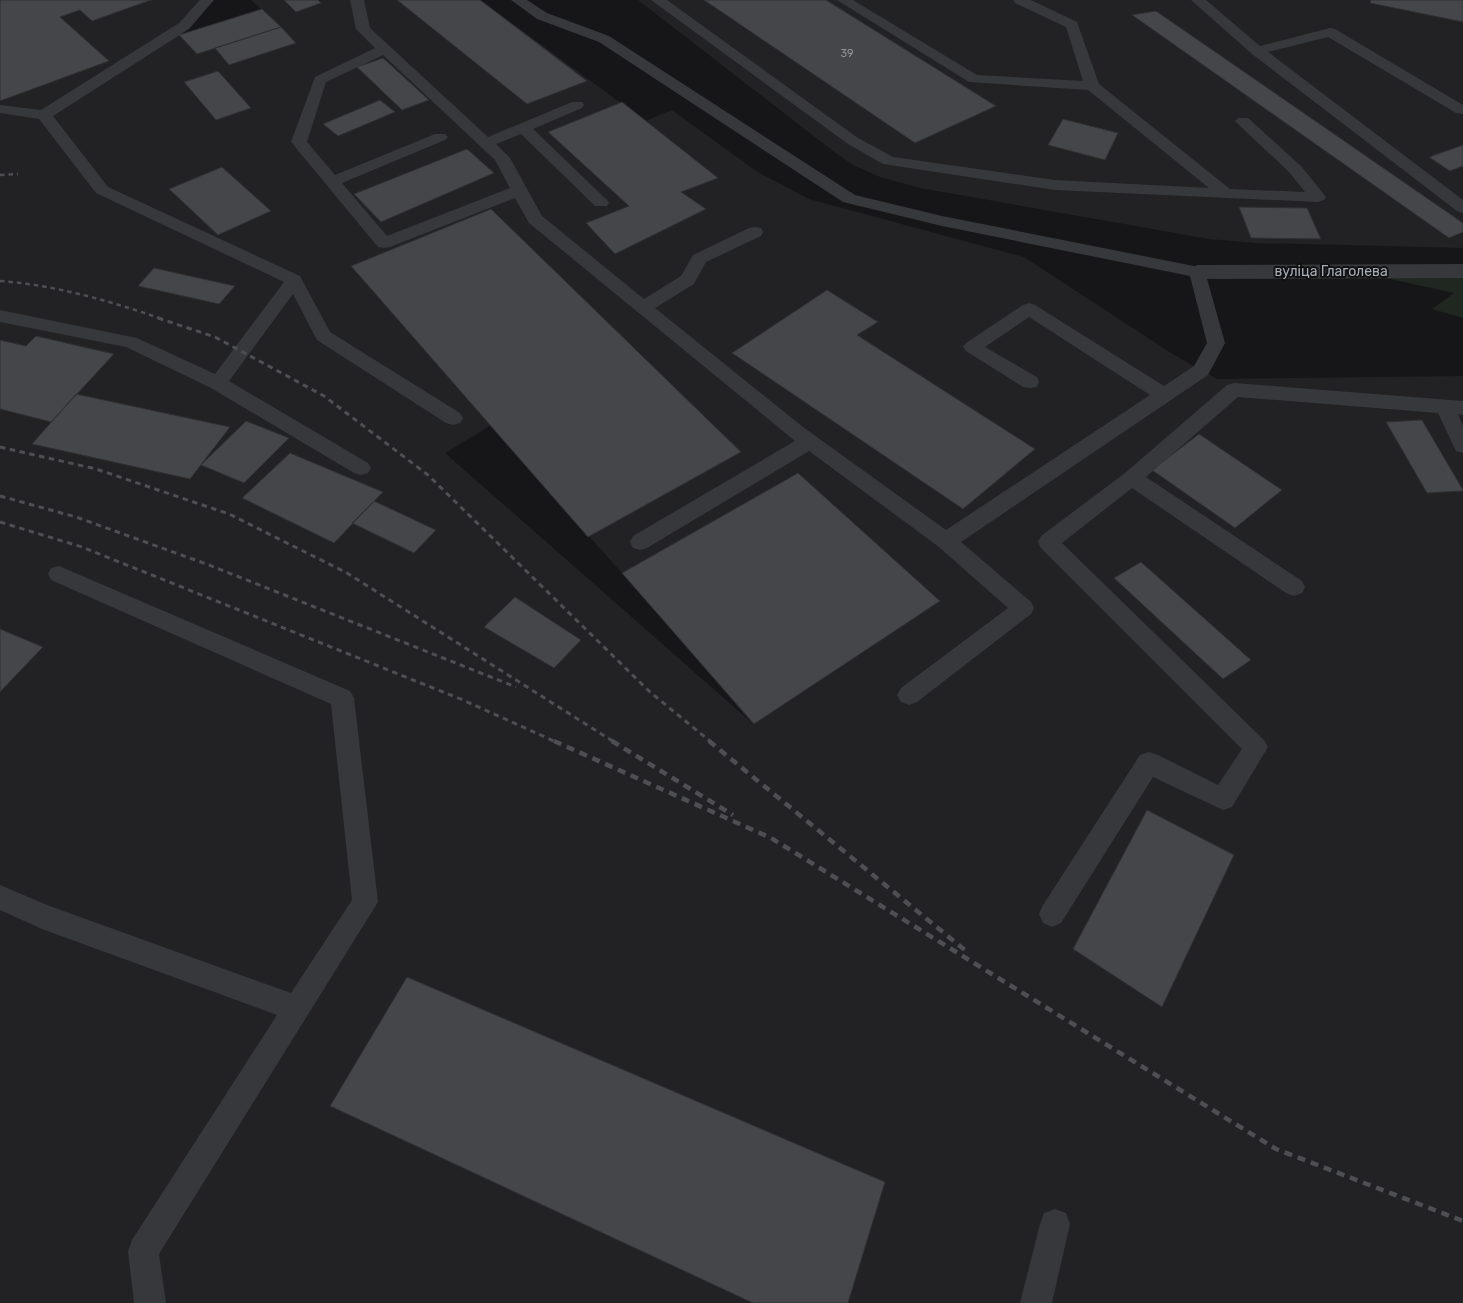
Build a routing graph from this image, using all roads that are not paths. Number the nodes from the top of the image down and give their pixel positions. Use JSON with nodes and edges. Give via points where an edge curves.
{"nodes":[{"id":1,"x":207,"y":0,"type":"edge"},
{"id":2,"x":357,"y":0,"type":"edge"},
{"id":3,"x":518,"y":0,"type":"edge"},
{"id":4,"x":658,"y":0,"type":"edge"},
{"id":5,"x":844,"y":0,"type":"edge"},
{"id":6,"x":1020,"y":0,"type":"edge"},
{"id":7,"x":1198,"y":0,"type":"edge"},
{"id":8,"x":385,"y":49,"type":"junction"},
{"id":9,"x":1257,"y":51,"type":"junction"},
{"id":10,"x":1092,"y":86,"type":"junction"},
{"id":11,"x":577,"y":104,"type":"dead end"},
{"id":12,"x":0,"y":109,"type":"edge"},
{"id":13,"x":1461,"y":110,"type":"dead end"},
{"id":14,"x":44,"y":115,"type":"junction"},
{"id":15,"x":1242,"y":121,"type":"dead end"},
{"id":16,"x":522,"y":128,"type":"junction"},
{"id":17,"x":440,"y":137,"type":"dead end"},
{"id":18,"x":486,"y":143,"type":"junction"},
{"id":19,"x":333,"y":181,"type":"junction"},
{"id":20,"x":520,"y":190,"type":"junction"},
{"id":21,"x":1226,"y":194,"type":"junction"},
{"id":22,"x":601,"y":203,"type":"dead end"},
{"id":23,"x":1463,"y":208,"type":"edge"},
{"id":24,"x":755,"y":232,"type":"dead end"},
{"id":25,"x":1463,"y":271,"type":"edge"},
{"id":26,"x":1198,"y":272,"type":"junction"},
{"id":27,"x":294,"y":280,"type":"junction"},
{"id":28,"x":643,"y":307,"type":"junction"},
{"id":29,"x":0,"y":316,"type":"edge"},
{"id":30,"x":1030,"y":382,"type":"dead end"},
{"id":31,"x":218,"y":383,"type":"junction"},
{"id":32,"x":1164,"y":395,"type":"junction"},
{"id":33,"x":1454,"y":408,"type":"edge"},
{"id":34,"x":453,"y":418,"type":"dead end"},
{"id":35,"x":809,"y":442,"type":"junction"},
{"id":36,"x":1463,"y":446,"type":"edge"},
{"id":37,"x":361,"y":468,"type":"dead end"},
{"id":38,"x":1132,"y":478,"type":"junction"},
{"id":39,"x":946,"y":541,"type":"junction"},
{"id":40,"x":640,"y":542,"type":"dead end"},
{"id":41,"x":59,"y":574,"type":"dead end"},
{"id":42,"x":1294,"y":586,"type":"dead end"},
{"id":43,"x":909,"y":695,"type":"dead end"},
{"id":44,"x":0,"y":896,"type":"edge"},
{"id":45,"x":1052,"y":914,"type":"dead end"},
{"id":46,"x":297,"y":1009,"type":"junction"},
{"id":47,"x":1055,"y":1224,"type":"dead end"},
{"id":48,"x":150,"y":1303,"type":"edge"},
{"id":49,"x":1036,"y":1303,"type":"edge"}],
"edges":[{"from":1,"to":14,"type":"lane","via":[[184,26]]},
{"from":2,"to":8,"type":"lane","via":[[363,29]]},
{"from":3,"to":26,"type":"lane","via":[[542,16],[604,38],[849,199]]},
{"from":4,"to":21,"type":"lane","via":[[853,141],[889,161],[1055,185]]},
{"from":5,"to":10,"type":"lane","via":[[974,79]]},
{"from":6,"to":10,"type":"lane","via":[[1072,25]]},
{"from":7,"to":9,"type":"lane"},
{"from":8,"to":18,"type":"lane"},
{"from":8,"to":19,"type":"lane","via":[[320,80],[299,142]]},
{"from":9,"to":13,"type":"lane","via":[[1330,32]]},
{"from":9,"to":23,"type":"lane"},
{"from":10,"to":21,"type":"lane"},
{"from":11,"to":16,"type":"lane"},
{"from":12,"to":14,"type":"lane"},
{"from":14,"to":27,"type":"lane","via":[[102,190]]},
{"from":15,"to":21,"type":"lane","via":[[1295,169],[1318,197]]},
{"from":16,"to":18,"type":"lane"},
{"from":16,"to":22,"type":"lane"},
{"from":17,"to":19,"type":"lane"},
{"from":18,"to":20,"type":"lane","via":[[502,158]]},
{"from":19,"to":20,"type":"lane","via":[[384,243]]},
{"from":20,"to":28,"type":"lane","via":[[535,219]]},
{"from":24,"to":28,"type":"lane","via":[[699,259],[688,280]]},
{"from":25,"to":26,"type":"street","name":"вуліца Глаголева"},
{"from":26,"to":32,"type":"lane","via":[[1216,343],[1201,370]]},
{"from":27,"to":31,"type":"lane"},
{"from":27,"to":34,"type":"lane","via":[[322,336]]},
{"from":28,"to":35,"type":"lane"},
{"from":29,"to":31,"type":"lane","via":[[131,342]]},
{"from":30,"to":32,"type":"lane","via":[[972,347],[1029,308]]},
{"from":31,"to":37,"type":"lane"},
{"from":32,"to":39,"type":"lane"},
{"from":33,"to":36,"type":"lane"},
{"from":33,"to":38,"type":"lane","via":[[1234,390]]},
{"from":35,"to":39,"type":"lane"},
{"from":35,"to":40,"type":"lane"},
{"from":38,"to":42,"type":"lane"},
{"from":38,"to":45,"type":"lane","via":[[1048,542],[1256,747],[1223,799],[1149,763]]},
{"from":39,"to":43,"type":"lane","via":[[1023,608]]},
{"from":41,"to":46,"type":"lane","via":[[342,698],[365,902]]},
{"from":44,"to":46,"type":"lane","via":[[42,916]]},
{"from":46,"to":48,"type":"lane","via":[[143,1251]]},
{"from":47,"to":49,"type":"lane"}]}
